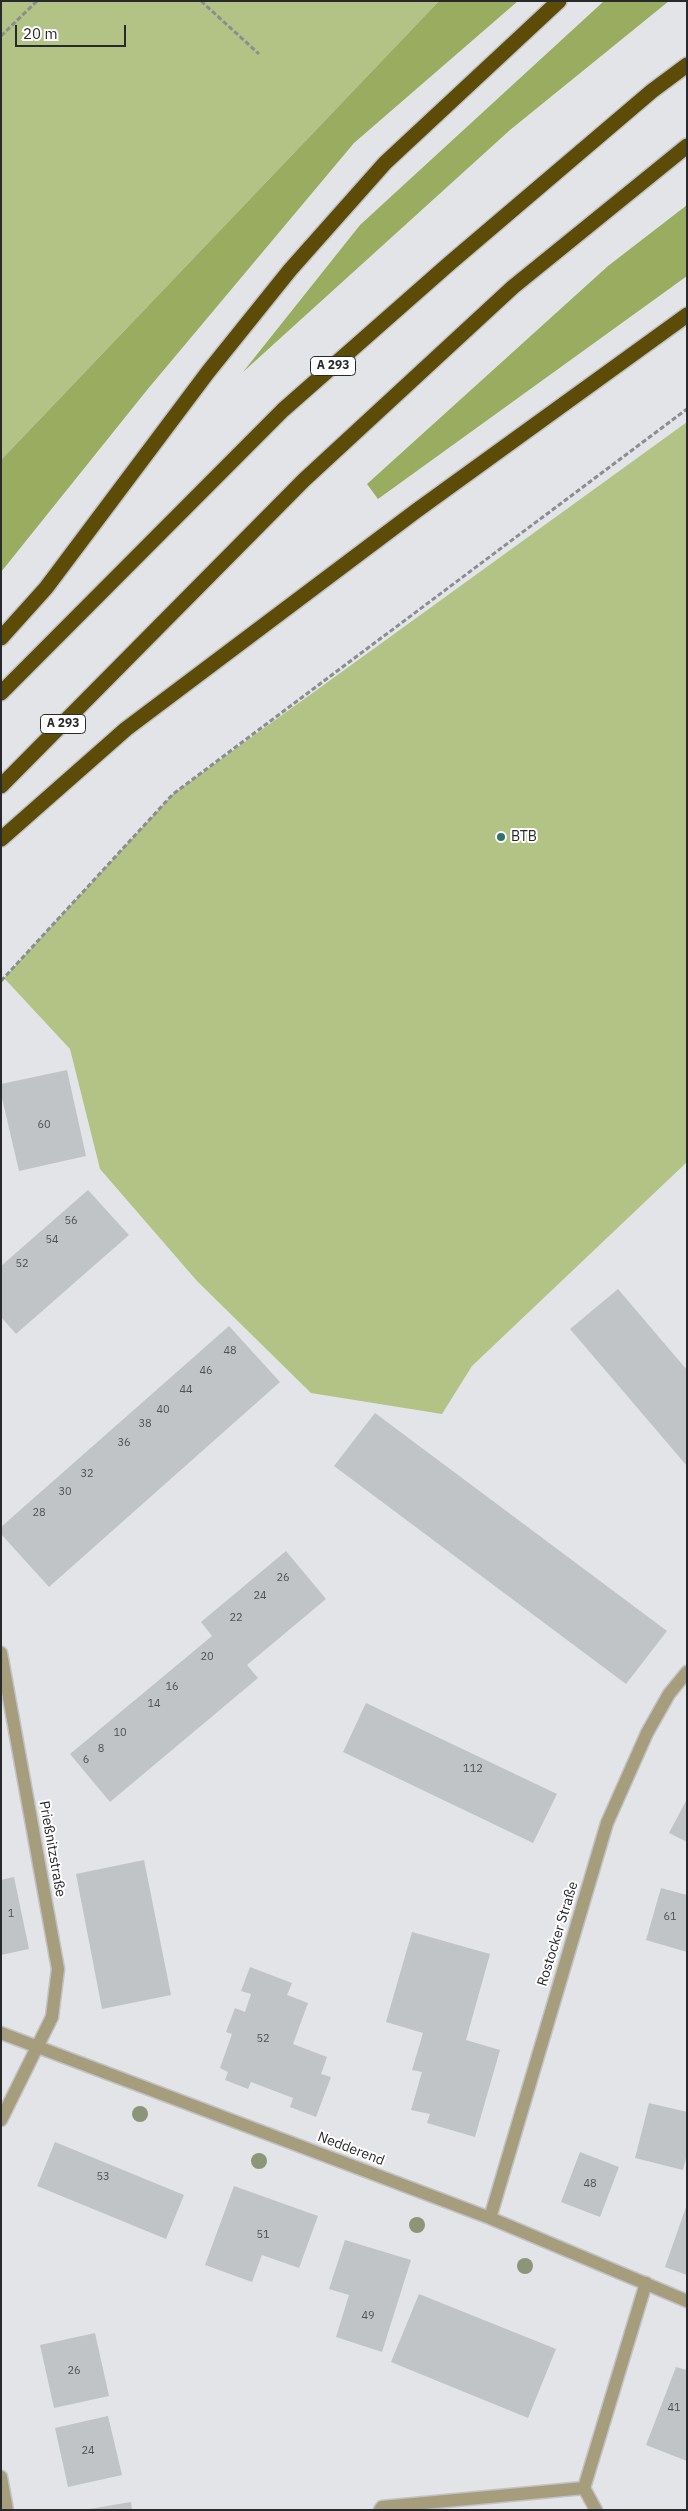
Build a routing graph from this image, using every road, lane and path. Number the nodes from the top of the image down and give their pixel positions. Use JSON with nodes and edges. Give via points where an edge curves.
{"nodes":[{"id":1,"x":37,"y":1,"type":"edge"},
{"id":2,"x":201,"y":1,"type":"edge"},
{"id":3,"x":559,"y":1,"type":"edge"},
{"id":4,"x":1,"y":36,"type":"edge"},
{"id":5,"x":259,"y":54,"type":"dead end"},
{"id":6,"x":687,"y":65,"type":"edge"},
{"id":7,"x":687,"y":146,"type":"edge"},
{"id":8,"x":687,"y":315,"type":"edge"},
{"id":9,"x":687,"y":409,"type":"edge"},
{"id":10,"x":1,"y":638,"type":"edge"},
{"id":11,"x":1,"y":693,"type":"edge"},
{"id":12,"x":1,"y":786,"type":"edge"},
{"id":13,"x":1,"y":839,"type":"edge"},
{"id":14,"x":1,"y":981,"type":"edge"},
{"id":15,"x":1,"y":1653,"type":"edge"},
{"id":16,"x":687,"y":1672,"type":"edge"},
{"id":17,"x":1,"y":2033,"type":"edge"},
{"id":18,"x":37,"y":2047,"type":"junction"},
{"id":19,"x":1,"y":2120,"type":"edge"},
{"id":20,"x":490,"y":2218,"type":"junction"},
{"id":21,"x":646,"y":2282,"type":"junction"},
{"id":22,"x":687,"y":2301,"type":"edge"},
{"id":23,"x":1,"y":2477,"type":"edge"},
{"id":24,"x":584,"y":2488,"type":"junction"},
{"id":25,"x":7,"y":2510,"type":"edge"},
{"id":26,"x":380,"y":2510,"type":"edge"},
{"id":27,"x":596,"y":2510,"type":"edge"}],
"edges":[{"from":1,"to":4,"type":"path"},
{"from":2,"to":5,"type":"path"},
{"from":3,"to":10,"type":"highway","via":[[385,163],[290,270],[208,372],[46,588]]},
{"from":6,"to":11,"type":"highway","number":"A 293","via":[[450,263],[283,410]]},
{"from":7,"to":12,"type":"highway","number":"A 293","via":[[513,287],[304,480]]},
{"from":8,"to":13,"type":"highway","via":[[416,511],[126,729]]},
{"from":9,"to":14,"type":"path","via":[[173,794]]},
{"from":15,"to":18,"type":"street","name":"Prießnitzstraße","via":[[58,1969],[52,2018]]},
{"from":16,"to":20,"type":"street","name":"Rostocker Straße","via":[[669,1694],[647,1733],[607,1823]]},
{"from":17,"to":18,"type":"street","name":"Nedderend"},
{"from":18,"to":19,"type":"street","name":"Prießnitzstraße"},
{"from":18,"to":20,"type":"street","name":"Nedderend"},
{"from":20,"to":21,"type":"street","name":"Nedderend"},
{"from":21,"to":22,"type":"street","name":"Nedderend"},
{"from":21,"to":24,"type":"street"},
{"from":23,"to":25,"type":"street"},
{"from":24,"to":26,"type":"street","via":[[382,2507]]},
{"from":24,"to":27,"type":"street"}]}
